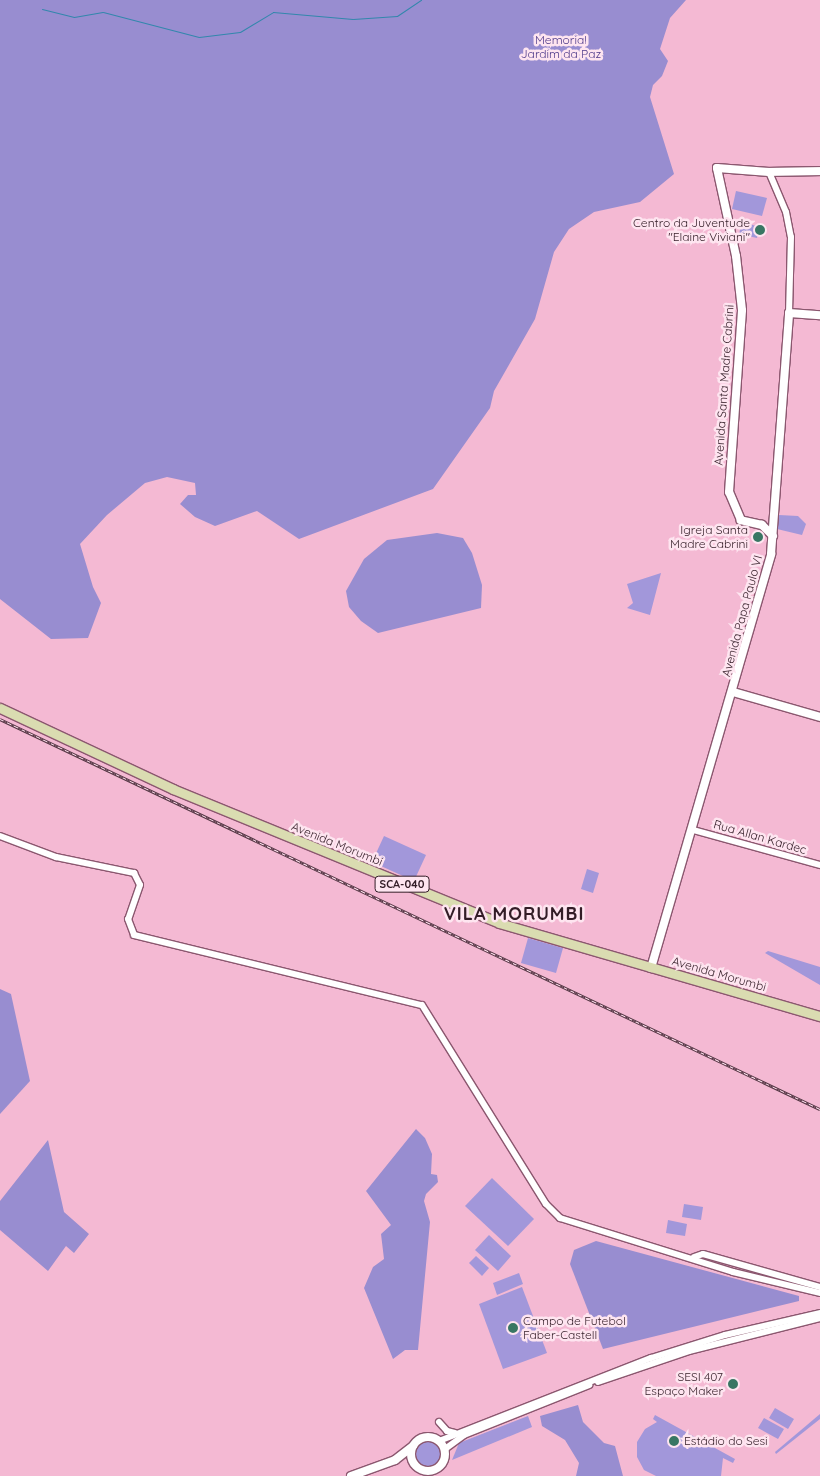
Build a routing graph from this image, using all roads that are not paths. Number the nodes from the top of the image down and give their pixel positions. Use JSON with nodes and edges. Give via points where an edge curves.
{"nodes":[{"id":1,"x":820,"y":170,"type":"edge"},
{"id":2,"x":769,"y":172,"type":"junction"},
{"id":3,"x":789,"y":313,"type":"junction"},
{"id":4,"x":820,"y":315,"type":"edge"},
{"id":5,"x":774,"y":513,"type":"junction"},
{"id":6,"x":762,"y":525,"type":"junction"},
{"id":7,"x":773,"y":536,"type":"junction"},
{"id":8,"x":733,"y":692,"type":"junction"},
{"id":9,"x":0,"y":708,"type":"edge"},
{"id":10,"x":820,"y":717,"type":"edge"},
{"id":11,"x":693,"y":830,"type":"junction"},
{"id":12,"x":0,"y":836,"type":"edge"},
{"id":13,"x":820,"y":865,"type":"edge"},
{"id":14,"x":652,"y":968,"type":"junction"},
{"id":15,"x":820,"y":1016,"type":"edge"},
{"id":16,"x":694,"y":1257,"type":"junction"},
{"id":17,"x":820,"y":1287,"type":"edge"},
{"id":18,"x":820,"y":1293,"type":"edge"},
{"id":19,"x":820,"y":1313,"type":"edge"},
{"id":20,"x":820,"y":1318,"type":"edge"},
{"id":21,"x":439,"y":1422,"type":"dead end"},
{"id":22,"x":456,"y":1433,"type":"junction"},
{"id":23,"x":439,"y":1441,"type":"junction"},
{"id":24,"x":413,"y":1446,"type":"junction"},
{"id":25,"x":445,"y":1449,"type":"junction"},
{"id":26,"x":396,"y":1460,"type":"junction"},
{"id":27,"x":439,"y":1467,"type":"junction"},
{"id":28,"x":418,"y":1470,"type":"edge"},
{"id":29,"x":351,"y":1476,"type":"edge"},
{"id":30,"x":437,"y":1476,"type":"edge"}],
"edges":[{"from":1,"to":2,"type":"main road"},
{"from":2,"to":3,"type":"street","name":"Avenida Papa Paulo VI","via":[[786,212],[792,237]]},
{"from":2,"to":6,"type":"main road","name":"Avenida Santa Madre Cabrini","via":[[717,168],[736,256],[742,310],[729,492],[741,520]]},
{"from":3,"to":4,"type":"main road"},
{"from":3,"to":5,"type":"main road","name":"Avenida Papa Paulo VI"},
{"from":5,"to":6,"type":"main road"},
{"from":5,"to":7,"type":"main road","name":"Avenida Papa Paulo VI"},
{"from":6,"to":7,"type":"main road"},
{"from":7,"to":8,"type":"main road","name":"Avenida Papa Paulo VI","via":[[769,564]]},
{"from":8,"to":10,"type":"main road"},
{"from":8,"to":11,"type":"main road","name":"Avenida Papa Paulo VI"},
{"from":9,"to":14,"type":"main road","name":"Avenida Morumbi","number":"SCA-040","via":[[173,789],[499,923]]},
{"from":11,"to":13,"type":"street","name":"Rua Allan Kardec"},
{"from":11,"to":14,"type":"main road","name":"Avenida Papa Paulo VI"},
{"from":12,"to":16,"type":"street","via":[[56,857],[134,873],[140,885],[128,919],[134,935],[417,1002],[428,1012],[554,1214],[648,1247]]},
{"from":14,"to":15,"type":"main road","name":"Avenida Morumbi","number":"SCA-040"},
{"from":16,"to":17,"type":"street","via":[[704,1254]]},
{"from":16,"to":18,"type":"street","via":[[734,1272]]},
{"from":19,"to":22,"type":"street","via":[[733,1333],[651,1358]]},
{"from":20,"to":25,"type":"street","via":[[689,1351],[620,1374],[464,1435]]},
{"from":21,"to":22,"type":"street","via":[[447,1431]]},
{"from":22,"to":23,"type":"street"},
{"from":23,"to":24,"type":"main road","via":[[427,1437]]},
{"from":23,"to":25,"type":"main road"},
{"from":24,"to":26,"type":"main road"},
{"from":24,"to":28,"type":"main road","via":[[411,1455]]},
{"from":25,"to":27,"type":"main road","via":[[445,1459]]},
{"from":26,"to":28,"type":"main road"},
{"from":26,"to":29,"type":"main road"},
{"from":27,"to":28,"type":"main road","via":[[429,1471]]},
{"from":27,"to":30,"type":"main road"}]}
